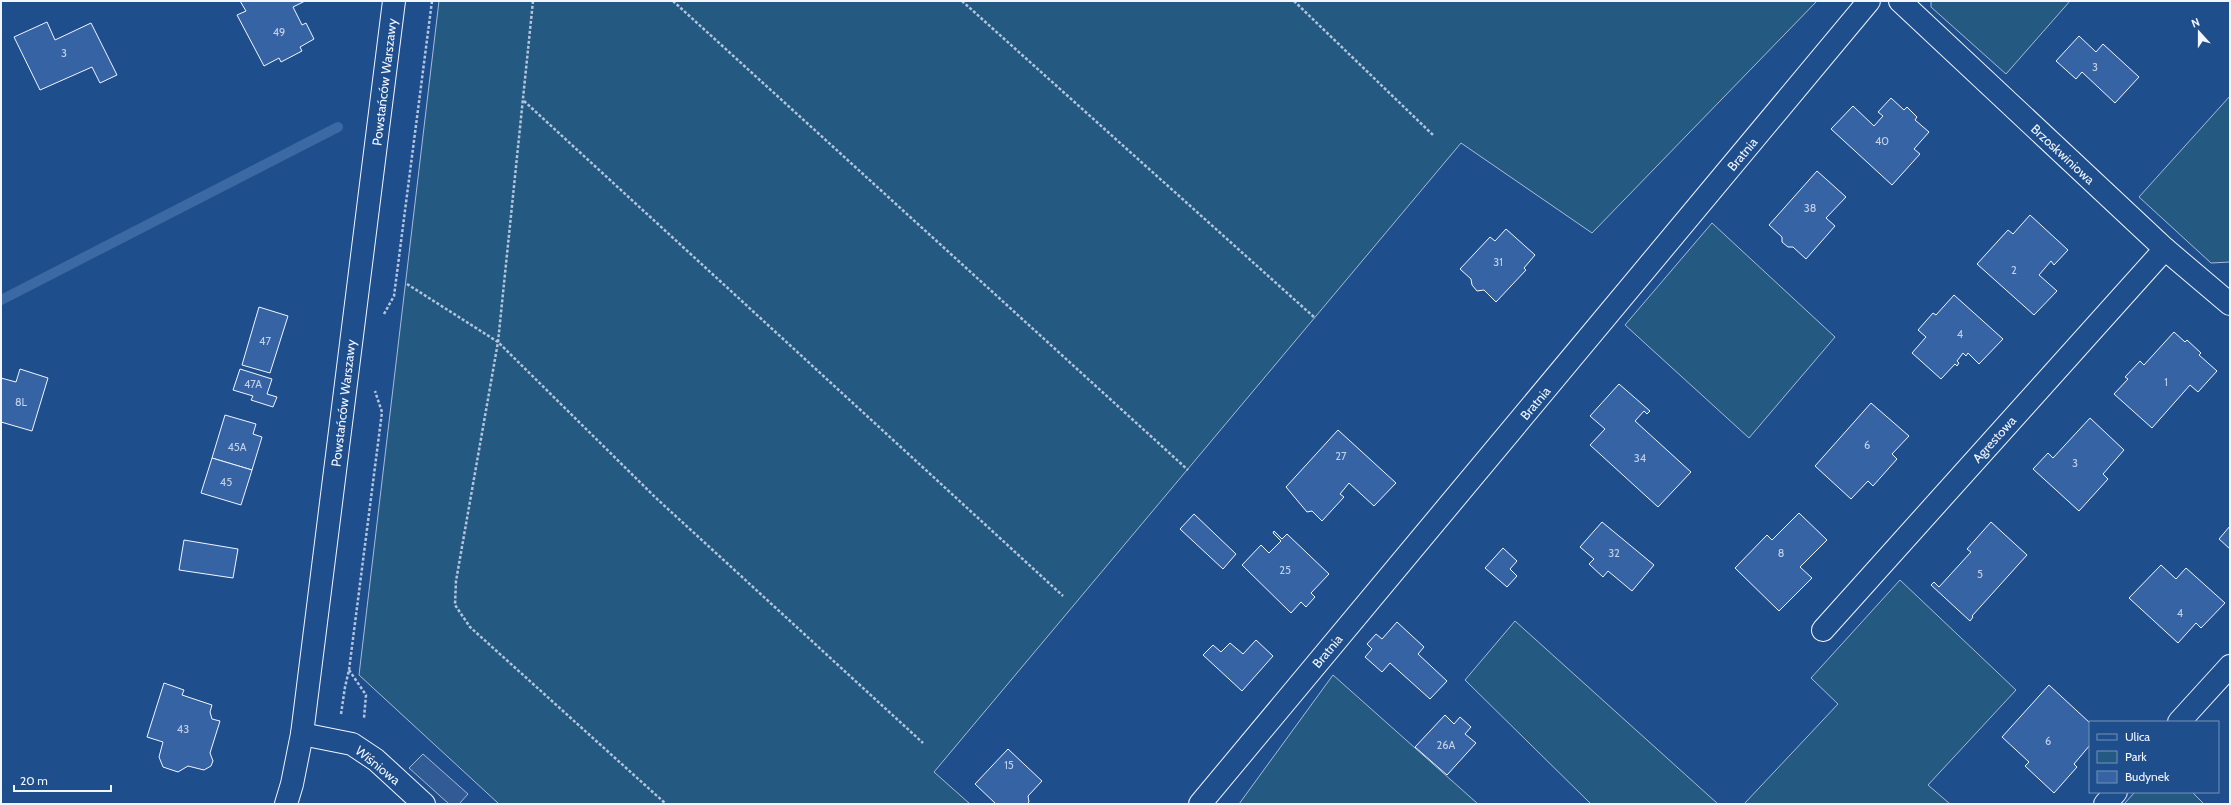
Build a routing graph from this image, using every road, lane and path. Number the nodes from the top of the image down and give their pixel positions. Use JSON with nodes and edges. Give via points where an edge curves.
{"nodes":[{"id":1,"x":394,"y":1,"type":"edge"},
{"id":2,"x":432,"y":1,"type":"edge"},
{"id":3,"x":533,"y":1,"type":"edge"},
{"id":4,"x":673,"y":1,"type":"edge"},
{"id":5,"x":962,"y":1,"type":"edge"},
{"id":6,"x":1294,"y":1,"type":"edge"},
{"id":7,"x":1869,"y":1,"type":"edge"},
{"id":8,"x":1900,"y":1,"type":"edge"},
{"id":9,"x":524,"y":100,"type":"junction"},
{"id":10,"x":1433,"y":135,"type":"dead end"},
{"id":11,"x":2165,"y":249,"type":"junction"},
{"id":12,"x":407,"y":284,"type":"dead end"},
{"id":13,"x":2230,"y":304,"type":"edge"},
{"id":14,"x":1315,"y":318,"type":"dead end"},
{"id":15,"x":382,"y":319,"type":"dead end"},
{"id":16,"x":498,"y":342,"type":"junction"},
{"id":17,"x":374,"y":389,"type":"dead end"},
{"id":18,"x":1188,"y":470,"type":"dead end"},
{"id":19,"x":1063,"y":596,"type":"dead end"},
{"id":20,"x":1823,"y":630,"type":"dead end"},
{"id":21,"x":2230,"y":666,"type":"edge"},
{"id":22,"x":349,"y":670,"type":"junction"},
{"id":23,"x":343,"y":718,"type":"dead end"},
{"id":24,"x":364,"y":719,"type":"dead end"},
{"id":25,"x":2180,"y":721,"type":"edge"},
{"id":26,"x":302,"y":734,"type":"junction"},
{"id":27,"x":923,"y":743,"type":"dead end"},
{"id":28,"x":2115,"y":793,"type":"edge"},
{"id":29,"x":286,"y":804,"type":"edge"},
{"id":30,"x":424,"y":804,"type":"edge"},
{"id":31,"x":666,"y":804,"type":"edge"},
{"id":32,"x":1200,"y":804,"type":"edge"},
{"id":33,"x":2105,"y":804,"type":"edge"}],
"edges":[{"from":1,"to":26,"type":"street","name":"Powstańców Warszawy"},
{"from":2,"to":15,"type":"path","via":[[394,296]]},
{"from":3,"to":9,"type":"path"},
{"from":4,"to":18,"type":"path"},
{"from":5,"to":14,"type":"path"},
{"from":6,"to":10,"type":"path"},
{"from":7,"to":32,"type":"street","name":"Bratnia"},
{"from":8,"to":11,"type":"street","name":"Brzoskwiniowa"},
{"from":9,"to":16,"type":"path"},
{"from":9,"to":19,"type":"path"},
{"from":11,"to":13,"type":"street","name":"Brzoskwiniowa"},
{"from":11,"to":20,"type":"street","name":"Agrestowa"},
{"from":12,"to":16,"type":"path"},
{"from":16,"to":27,"type":"path","via":[[656,498]]},
{"from":16,"to":31,"type":"path","via":[[456,581],[455,604],[470,627]]},
{"from":17,"to":22,"type":"path","via":[[382,412]]},
{"from":21,"to":25,"type":"street"},
{"from":22,"to":23,"type":"path","via":[[341,710]]},
{"from":22,"to":24,"type":"path","via":[[366,695]]},
{"from":26,"to":29,"type":"street","name":"Powstańców Warszawy"},
{"from":26,"to":30,"type":"street","name":"Wiśniowa","via":[[336,739],[358,747]]},
{"from":28,"to":33,"type":"street"}]}
